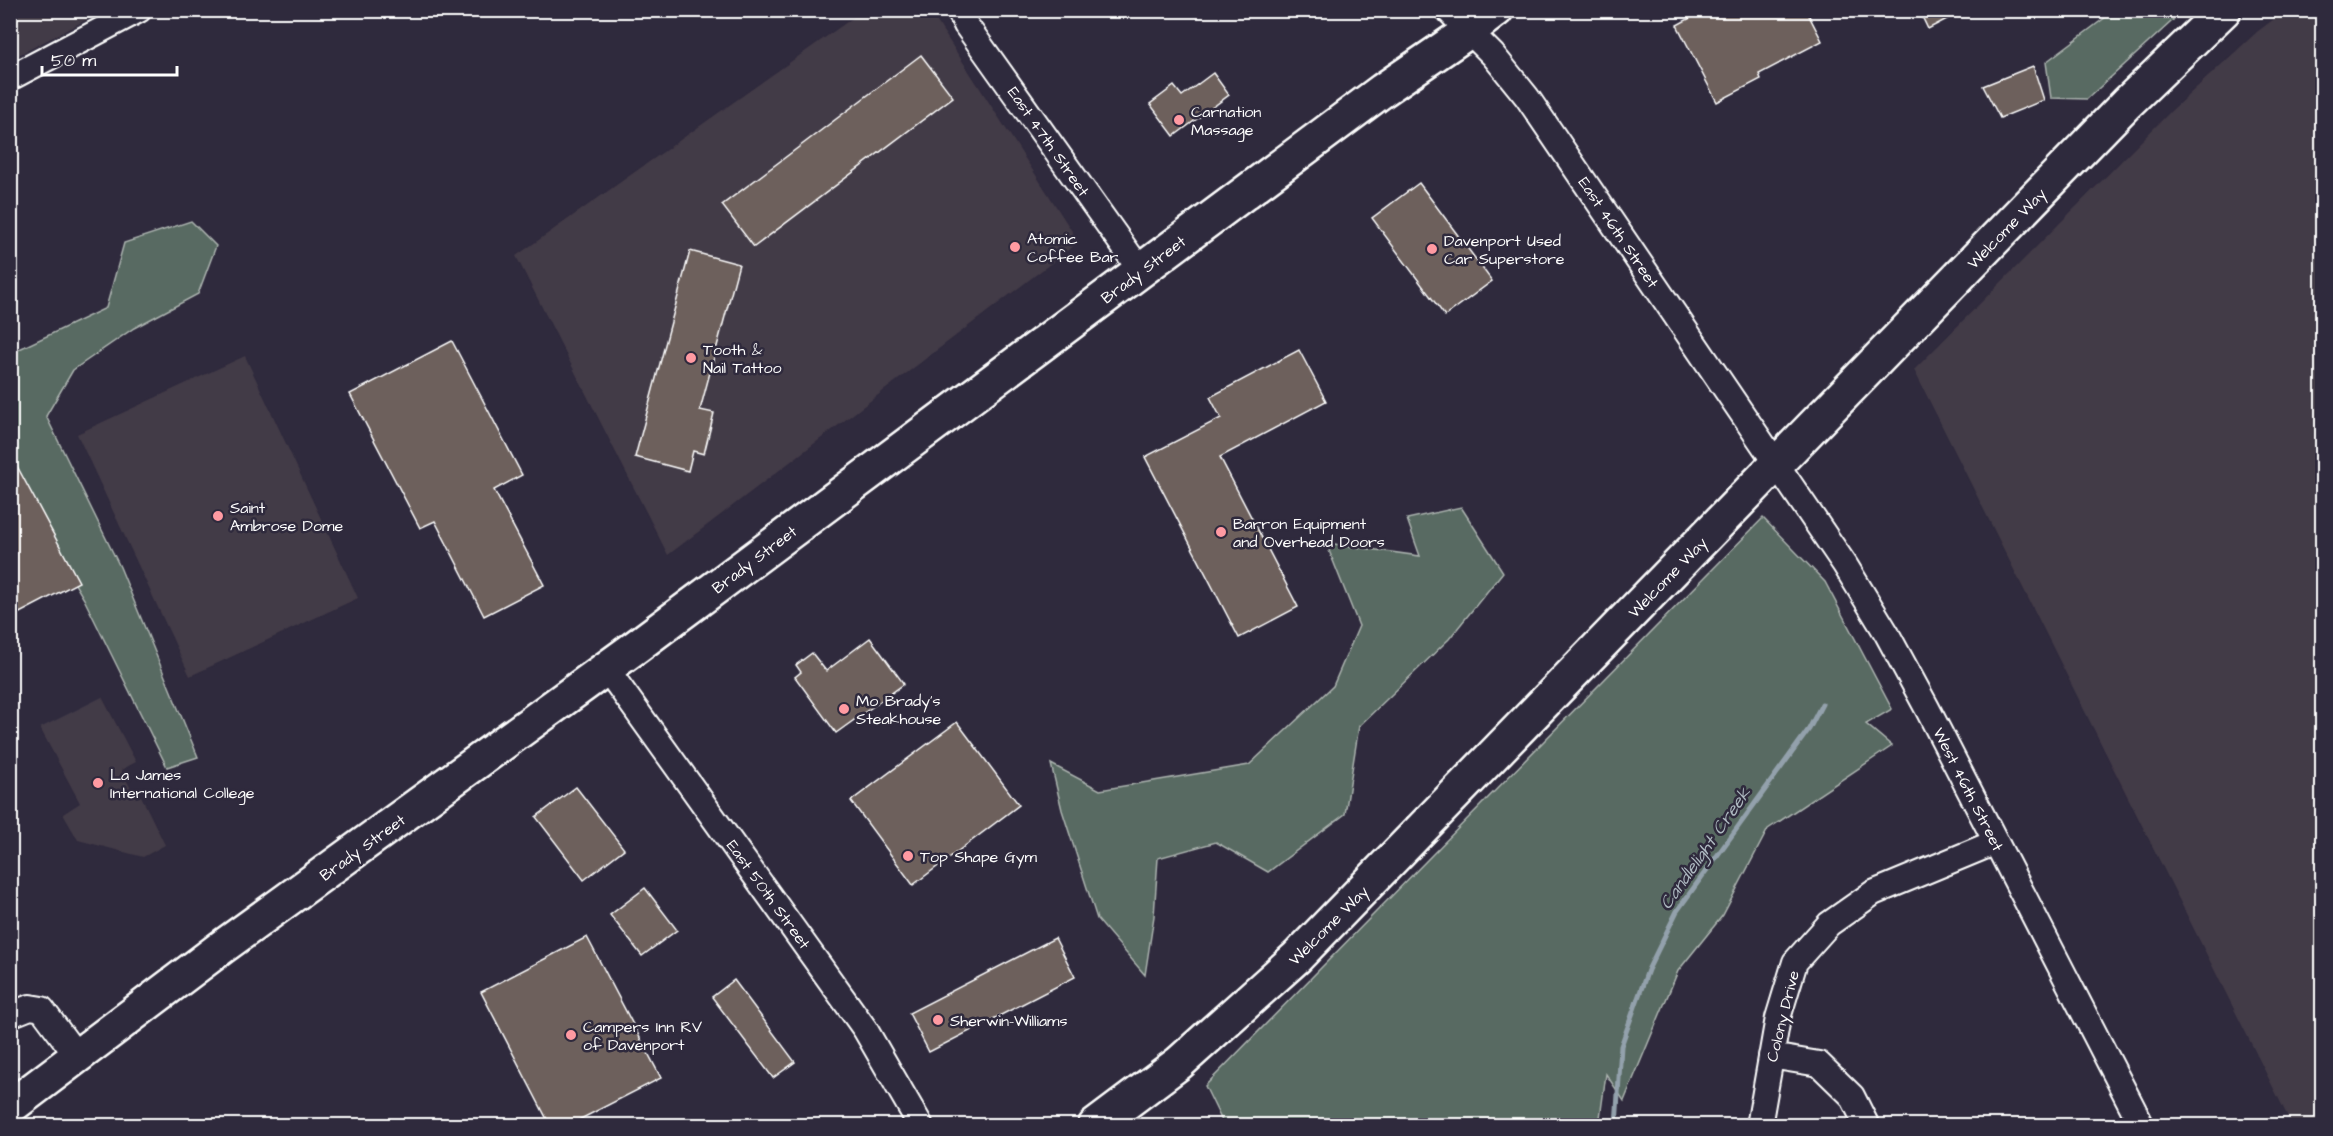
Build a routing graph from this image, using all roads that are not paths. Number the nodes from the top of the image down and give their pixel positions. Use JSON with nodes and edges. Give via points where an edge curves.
{"nodes":[{"id":1,"x":140,"y":10,"type":"edge"},
{"id":2,"x":959,"y":10,"type":"edge"},
{"id":3,"x":1496,"y":10,"type":"edge"},
{"id":4,"x":2224,"y":10,"type":"edge"},
{"id":5,"x":1459,"y":21,"type":"edge"},
{"id":6,"x":10,"y":78,"type":"edge"},
{"id":7,"x":1141,"y":271,"type":"junction"},
{"id":8,"x":1777,"y":464,"type":"junction"},
{"id":9,"x":606,"y":668,"type":"junction"},
{"id":10,"x":1996,"y":842,"type":"junction"},
{"id":11,"x":10,"y":1015,"type":"edge"},
{"id":12,"x":77,"y":1056,"type":"junction"},
{"id":13,"x":1771,"y":1056,"type":"junction"},
{"id":14,"x":10,"y":1107,"type":"edge"},
{"id":15,"x":921,"y":1125,"type":"edge"},
{"id":16,"x":1095,"y":1125,"type":"edge"},
{"id":17,"x":1759,"y":1125,"type":"edge"},
{"id":18,"x":1867,"y":1125,"type":"edge"},
{"id":19,"x":2142,"y":1125,"type":"edge"}],
"edges":[{"from":1,"to":6,"type":"street"},
{"from":2,"to":7,"type":"street","name":"East 47th Street"},
{"from":3,"to":5,"type":"highway","name":"Brady Street"},
{"from":4,"to":8,"type":"highway","name":"Welcome Way","via":[[2127,103]]},
{"from":5,"to":7,"type":"highway","name":"Brady Street","via":[[1383,90]]},
{"from":5,"to":8,"type":"street","name":"East 46th Street","via":[[1527,97]]},
{"from":7,"to":9,"type":"highway","name":"Brady Street"},
{"from":8,"to":10,"type":"street","name":"West 46th Street","via":[[1887,634]]},
{"from":8,"to":16,"type":"highway","name":"Welcome Way","via":[[1297,957],[1179,1063]]},
{"from":9,"to":12,"type":"highway","name":"Brady Street"},
{"from":9,"to":15,"type":"street","name":"East 50th Street","via":[[865,1029]]},
{"from":10,"to":13,"type":"street","name":"Colony Drive","via":[[1873,893],[1829,924],[1795,962]]},
{"from":10,"to":19,"type":"street","name":"West 46th Street"},
{"from":11,"to":12,"type":"street","via":[[30,1007],[42,1009]]},
{"from":12,"to":14,"type":"highway","name":"Brady Street"},
{"from":13,"to":17,"type":"street","name":"Colony Drive"},
{"from":13,"to":18,"type":"street","via":[[1818,1064],[1852,1096]]}]}
